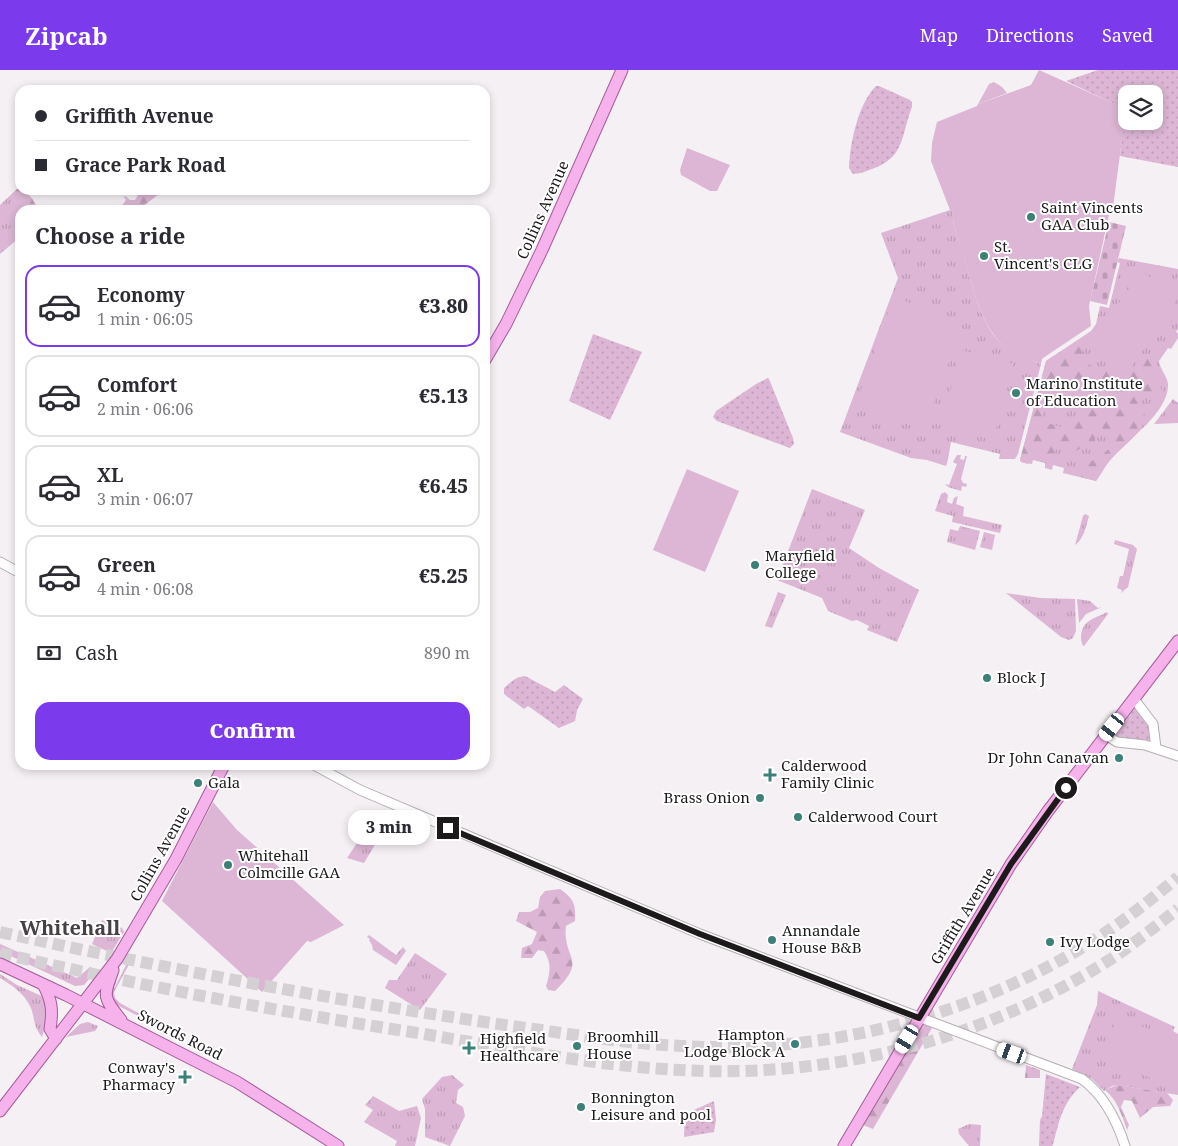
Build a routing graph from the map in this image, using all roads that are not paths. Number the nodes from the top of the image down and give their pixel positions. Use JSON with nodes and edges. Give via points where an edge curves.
{"nodes":[{"id":1,"x":622,"y":70,"type":"edge"},
{"id":2,"x":490,"y":351,"type":"edge"},
{"id":3,"x":0,"y":562,"type":"edge"},
{"id":4,"x":15,"y":570,"type":"edge"},
{"id":5,"x":1178,"y":641,"type":"edge"},
{"id":6,"x":1134,"y":699,"type":"junction"},
{"id":7,"x":1106,"y":735,"type":"junction"},
{"id":8,"x":1156,"y":748,"type":"junction"},
{"id":9,"x":1178,"y":756,"type":"edge"},
{"id":10,"x":221,"y":770,"type":"edge"},
{"id":11,"x":322,"y":770,"type":"edge"},
{"id":12,"x":117,"y":959,"type":"junction"},
{"id":13,"x":0,"y":964,"type":"edge"},
{"id":14,"x":43,"y":984,"type":"junction"},
{"id":15,"x":84,"y":1004,"type":"junction"},
{"id":16,"x":919,"y":1018,"type":"junction"},
{"id":17,"x":122,"y":1023,"type":"junction"},
{"id":18,"x":56,"y":1039,"type":"junction"},
{"id":19,"x":0,"y":1111,"type":"edge"},
{"id":20,"x":338,"y":1146,"type":"edge"},
{"id":21,"x":844,"y":1146,"type":"edge"},
{"id":22,"x":1125,"y":1146,"type":"edge"}],
"edges":[{"from":1,"to":2,"type":"main road","name":"Collins Avenue","via":[[538,258]]},
{"from":3,"to":4,"type":"street"},
{"from":5,"to":6,"type":"main road","name":"Griffith Avenue"},
{"from":6,"to":7,"type":"main road","name":"Griffith Avenue"},
{"from":6,"to":8,"type":"street","via":[[1153,724]]},
{"from":7,"to":8,"type":"street","via":[[1118,742]]},
{"from":7,"to":16,"type":"main road","name":"Griffith Avenue","via":[[1011,864]]},
{"from":8,"to":9,"type":"street"},
{"from":10,"to":12,"type":"main road","name":"Collins Avenue","via":[[176,859]]},
{"from":11,"to":16,"type":"street","via":[[346,784],[666,920]]},
{"from":12,"to":15,"type":"main road","name":"Collins Avenue"},
{"from":12,"to":17,"type":"main road","via":[[106,998]]},
{"from":13,"to":14,"type":"main road","name":"Swords Road"},
{"from":14,"to":15,"type":"main road","name":"Swords Road"},
{"from":14,"to":18,"type":"main road","via":[[52,1002],[50,1029]]},
{"from":15,"to":17,"type":"main road","name":"Swords Road"},
{"from":15,"to":18,"type":"main road","name":"Collins Avenue"},
{"from":16,"to":21,"type":"main road","name":"Griffith Avenue"},
{"from":16,"to":22,"type":"street","via":[[1082,1080],[1106,1105]]},
{"from":17,"to":20,"type":"main road","name":"Swords Road","via":[[247,1087]]},
{"from":18,"to":19,"type":"main road","name":"Collins Avenue"}]}
